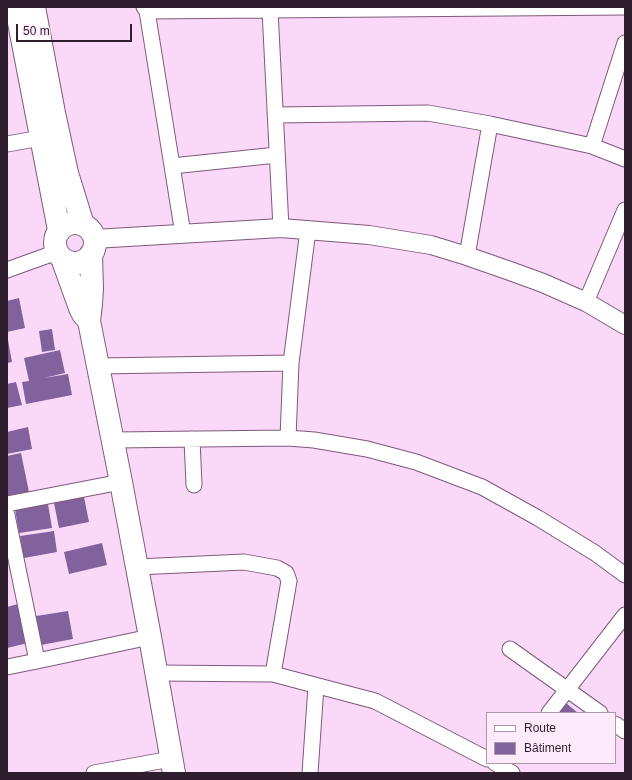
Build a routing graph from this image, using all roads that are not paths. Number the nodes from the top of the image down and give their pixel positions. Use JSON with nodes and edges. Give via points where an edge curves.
{"nodes":[{"id":1,"x":16,"y":7,"type":"edge"},
{"id":2,"x":34,"y":7,"type":"edge"},
{"id":3,"x":539,"y":7,"type":"edge"},
{"id":4,"x":625,"y":7,"type":"edge"},
{"id":5,"x":354,"y":8,"type":"edge"},
{"id":6,"x":146,"y":9,"type":"edge"},
{"id":7,"x":270,"y":10,"type":"junction"},
{"id":8,"x":624,"y":47,"type":"edge"},
{"id":9,"x":275,"y":115,"type":"junction"},
{"id":10,"x":490,"y":124,"type":"junction"},
{"id":11,"x":41,"y":138,"type":"junction"},
{"id":12,"x":7,"y":144,"type":"edge"},
{"id":13,"x":592,"y":146,"type":"junction"},
{"id":14,"x":277,"y":155,"type":"junction"},
{"id":15,"x":625,"y":160,"type":"edge"},
{"id":16,"x":172,"y":166,"type":"junction"},
{"id":17,"x":625,"y":210,"type":"edge"},
{"id":18,"x":281,"y":228,"type":"junction"},
{"id":19,"x":60,"y":230,"type":"junction"},
{"id":20,"x":308,"y":230,"type":"junction"},
{"id":21,"x":182,"y":234,"type":"junction"},
{"id":22,"x":90,"y":239,"type":"junction"},
{"id":23,"x":60,"y":255,"type":"junction"},
{"id":24,"x":467,"y":256,"type":"junction"},
{"id":25,"x":7,"y":270,"type":"edge"},
{"id":26,"x":586,"y":302,"type":"junction"},
{"id":27,"x":89,"y":321,"type":"junction"},
{"id":28,"x":625,"y":325,"type":"edge"},
{"id":29,"x":291,"y":363,"type":"junction"},
{"id":30,"x":98,"y":366,"type":"junction"},
{"id":31,"x":288,"y":438,"type":"junction"},
{"id":32,"x":192,"y":439,"type":"junction"},
{"id":33,"x":112,"y":440,"type":"junction"},
{"id":34,"x":121,"y":482,"type":"junction"},
{"id":35,"x":194,"y":485,"type":"dead end"},
{"id":36,"x":7,"y":504,"type":"edge"},
{"id":37,"x":7,"y":515,"type":"edge"},
{"id":38,"x":137,"y":567,"type":"junction"},
{"id":39,"x":625,"y":575,"type":"edge"},
{"id":40,"x":625,"y":615,"type":"edge"},
{"id":41,"x":150,"y":637,"type":"junction"},
{"id":42,"x":510,"y":649,"type":"dead end"},
{"id":43,"x":37,"y":661,"type":"junction"},
{"id":44,"x":7,"y":667,"type":"edge"},
{"id":45,"x":156,"y":673,"type":"junction"},
{"id":46,"x":273,"y":674,"type":"junction"},
{"id":47,"x":316,"y":686,"type":"junction"},
{"id":48,"x":567,"y":689,"type":"junction"},
{"id":49,"x":550,"y":712,"type":"edge"},
{"id":50,"x":599,"y":712,"type":"edge"},
{"id":51,"x":616,"y":725,"type":"edge"},
{"id":52,"x":625,"y":731,"type":"edge"},
{"id":53,"x":486,"y":758,"type":"edge"},
{"id":54,"x":173,"y":766,"type":"edge"},
{"id":55,"x":94,"y":773,"type":"edge"},
{"id":56,"x":310,"y":773,"type":"edge"}],
"edges":[{"from":1,"to":11,"type":"main road"},
{"from":2,"to":22,"type":"main road","via":[[68,173]]},
{"from":3,"to":4,"type":"street"},
{"from":3,"to":5,"type":"street"},
{"from":5,"to":7,"type":"street"},
{"from":6,"to":7,"type":"street"},
{"from":6,"to":16,"type":"street"},
{"from":7,"to":9,"type":"street"},
{"from":8,"to":13,"type":"street"},
{"from":9,"to":10,"type":"street","via":[[428,113]]},
{"from":9,"to":14,"type":"street"},
{"from":10,"to":13,"type":"street"},
{"from":10,"to":24,"type":"street"},
{"from":11,"to":12,"type":"street"},
{"from":11,"to":19,"type":"main road"},
{"from":13,"to":15,"type":"street"},
{"from":14,"to":16,"type":"street"},
{"from":14,"to":18,"type":"street"},
{"from":16,"to":21,"type":"street"},
{"from":17,"to":26,"type":"street"},
{"from":18,"to":20,"type":"street"},
{"from":18,"to":21,"type":"street"},
{"from":19,"to":22,"type":"main road","via":[[66,224],[75,223]]},
{"from":19,"to":23,"type":"main road","via":[[55,244]]},
{"from":20,"to":24,"type":"street","via":[[369,235],[431,245]]},
{"from":20,"to":29,"type":"street"},
{"from":21,"to":22,"type":"street"},
{"from":22,"to":23,"type":"main road","via":[[86,260],[70,262]]},
{"from":22,"to":27,"type":"main road","via":[[92,288]]},
{"from":23,"to":25,"type":"street"},
{"from":23,"to":27,"type":"main road","via":[[80,308]]},
{"from":24,"to":26,"type":"street","via":[[543,283]]},
{"from":26,"to":28,"type":"street"},
{"from":27,"to":30,"type":"main road"},
{"from":29,"to":30,"type":"street"},
{"from":29,"to":31,"type":"street"},
{"from":30,"to":33,"type":"main road"},
{"from":31,"to":32,"type":"street"},
{"from":31,"to":39,"type":"street","via":[[368,449],[416,462],[482,487],[596,553]]},
{"from":32,"to":33,"type":"street"},
{"from":32,"to":35,"type":"street"},
{"from":33,"to":34,"type":"main road"},
{"from":34,"to":36,"type":"street"},
{"from":34,"to":38,"type":"main road"},
{"from":37,"to":43,"type":"street"},
{"from":38,"to":41,"type":"main road"},
{"from":38,"to":46,"type":"street","via":[[244,562],[277,568],[286,573],[289,581]]},
{"from":40,"to":48,"type":"street"},
{"from":41,"to":43,"type":"street"},
{"from":41,"to":45,"type":"main road"},
{"from":42,"to":48,"type":"street"},
{"from":43,"to":44,"type":"street"},
{"from":45,"to":46,"type":"street"},
{"from":45,"to":54,"type":"main road"},
{"from":46,"to":47,"type":"street"},
{"from":47,"to":53,"type":"street","via":[[375,701]]},
{"from":47,"to":56,"type":"street"},
{"from":48,"to":49,"type":"street"},
{"from":48,"to":50,"type":"street"},
{"from":51,"to":52,"type":"street"},
{"from":54,"to":55,"type":"street"}]}
